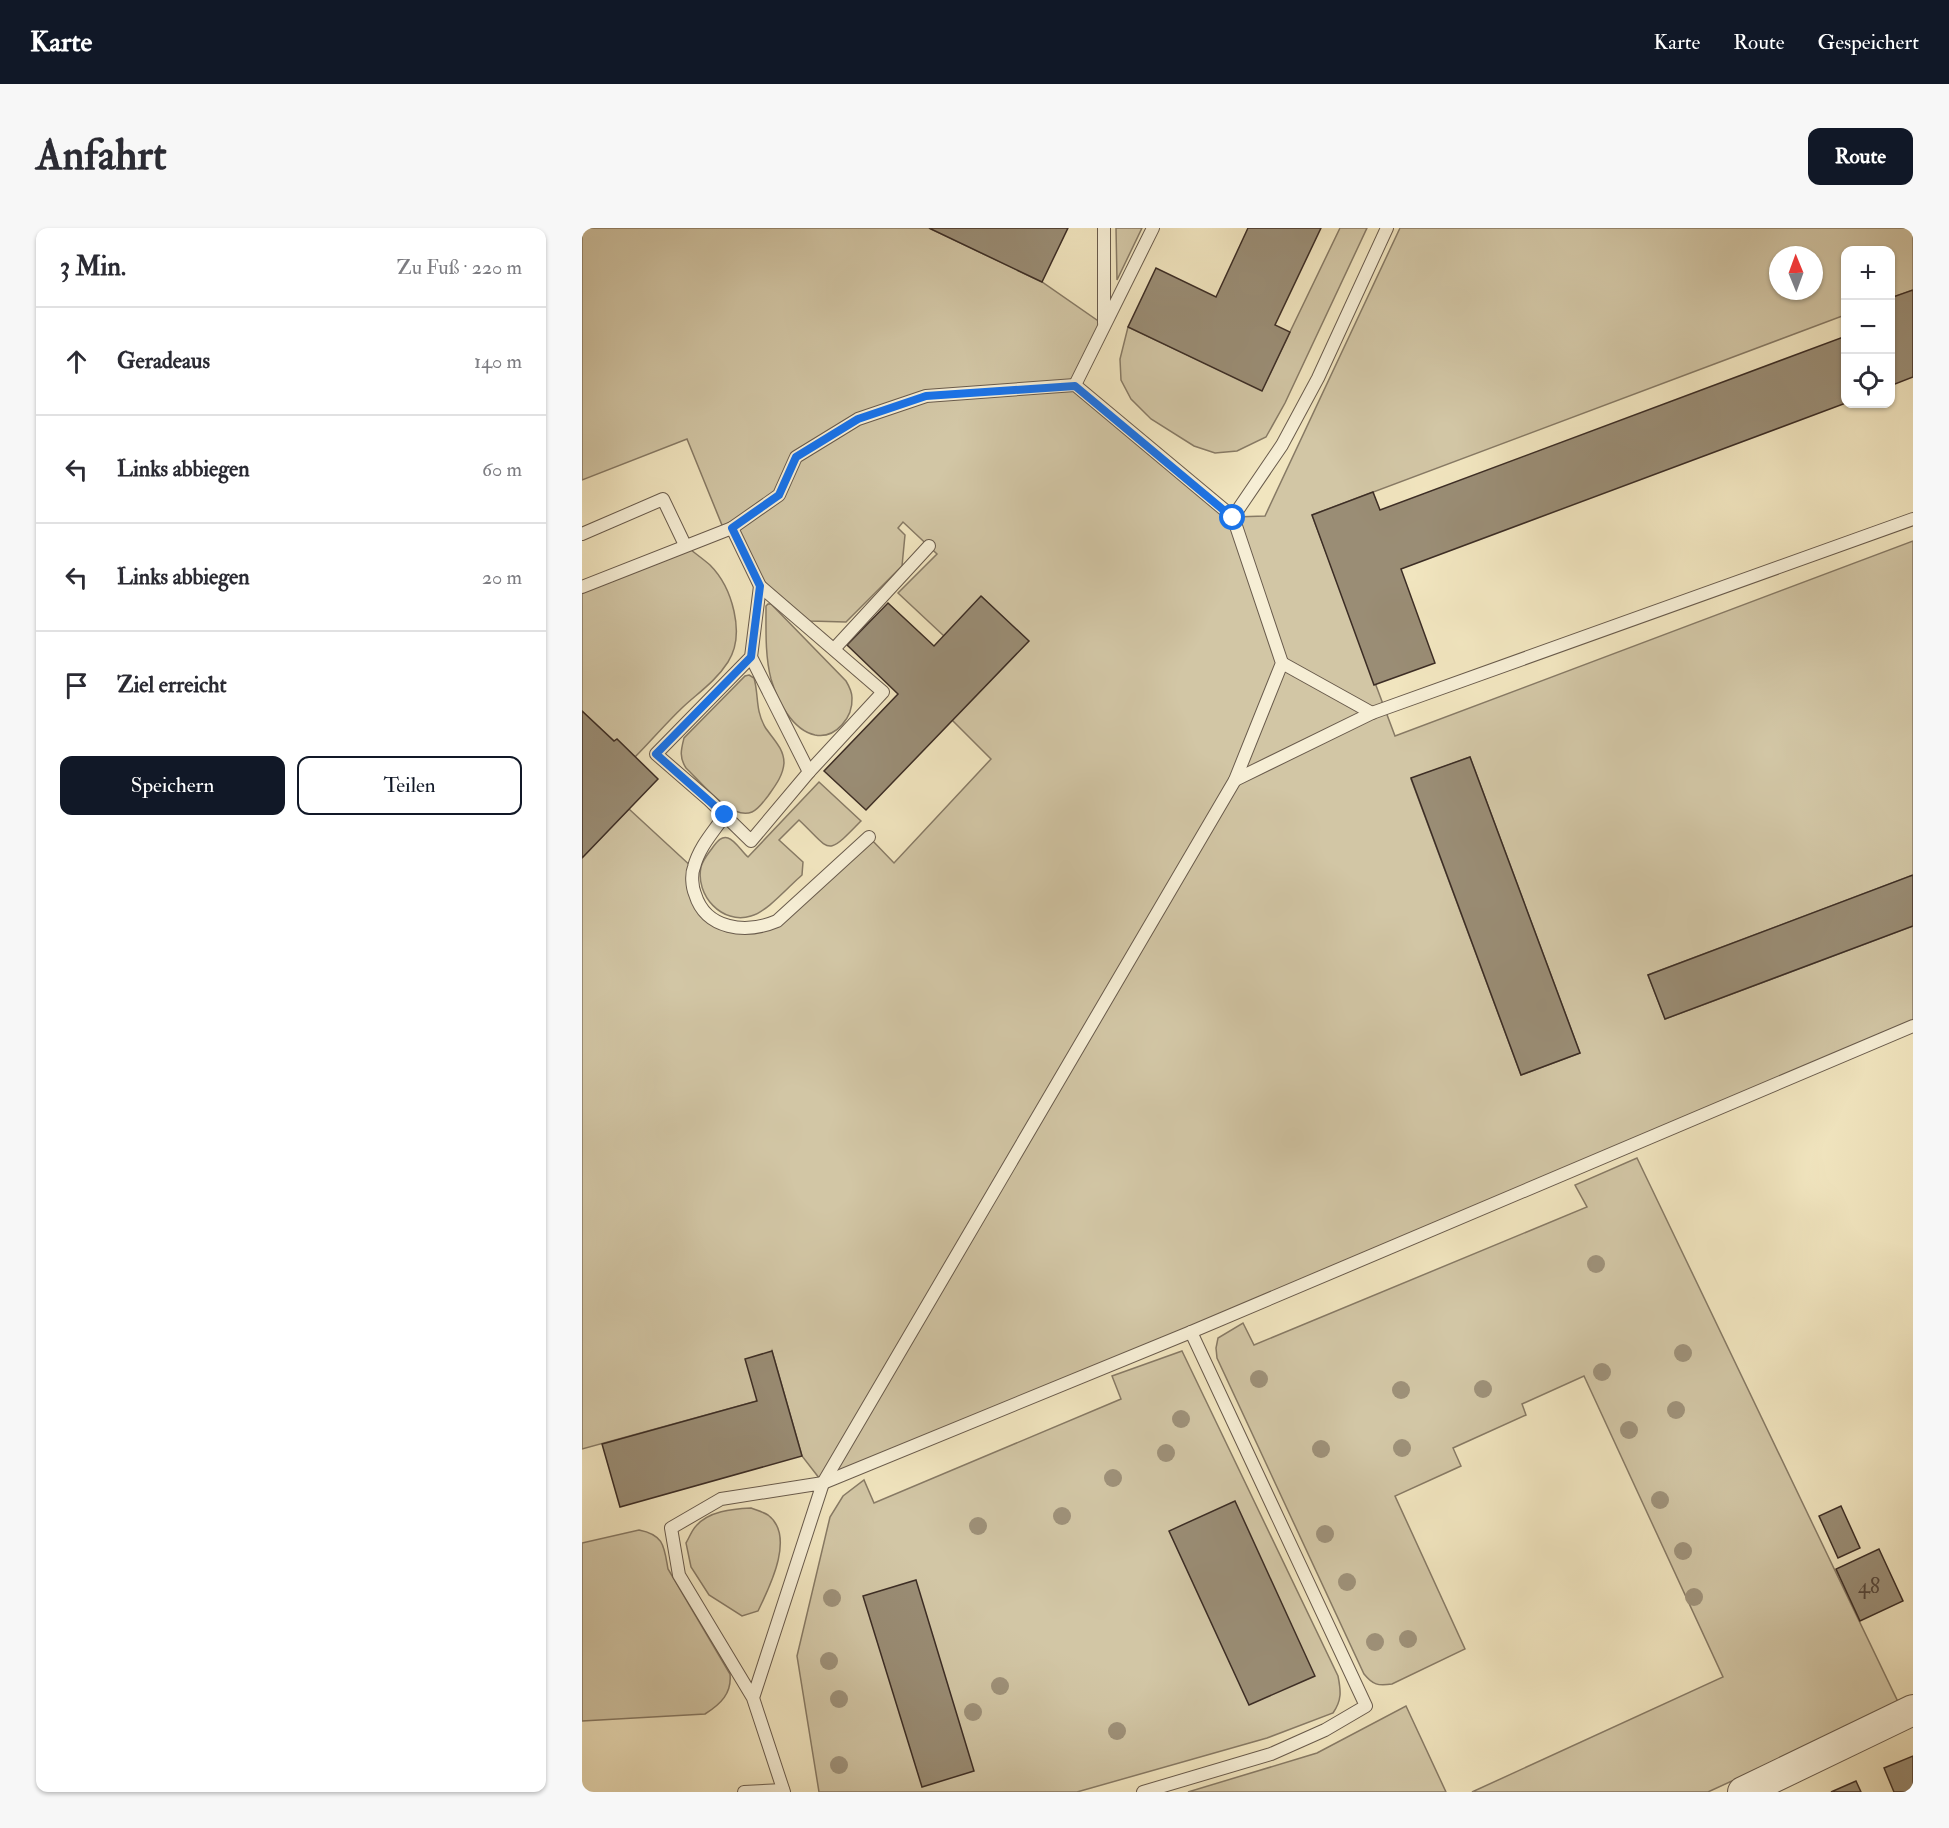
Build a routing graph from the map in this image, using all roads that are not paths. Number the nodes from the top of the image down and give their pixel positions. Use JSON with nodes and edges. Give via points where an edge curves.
{"nodes":[{"id":1,"x":1104,"y":228,"type":"edge"},
{"id":2,"x":1153,"y":228,"type":"edge"},
{"id":3,"x":1387,"y":228,"type":"edge"},
{"id":4,"x":1104,"y":325,"type":"junction"},
{"id":5,"x":1075,"y":386,"type":"junction"},
{"id":6,"x":1233,"y":518,"type":"junction"},
{"id":7,"x":1913,"y":519,"type":"edge"},
{"id":8,"x":732,"y":528,"type":"junction"},
{"id":9,"x":582,"y":534,"type":"edge"},
{"id":10,"x":685,"y":545,"type":"junction"},
{"id":11,"x":929,"y":546,"type":"dead end"},
{"id":12,"x":760,"y":586,"type":"junction"},
{"id":13,"x":582,"y":587,"type":"edge"},
{"id":14,"x":834,"y":649,"type":"junction"},
{"id":15,"x":751,"y":657,"type":"junction"},
{"id":16,"x":1282,"y":663,"type":"junction"},
{"id":17,"x":1372,"y":714,"type":"junction"},
{"id":18,"x":809,"y":772,"type":"junction"},
{"id":19,"x":1236,"y":780,"type":"junction"},
{"id":20,"x":725,"y":815,"type":"junction"},
{"id":21,"x":869,"y":837,"type":"dead end"},
{"id":22,"x":1913,"y":1026,"type":"edge"},
{"id":23,"x":1191,"y":1332,"type":"junction"},
{"id":24,"x":822,"y":1483,"type":"junction"},
{"id":25,"x":753,"y":1698,"type":"junction"},
{"id":26,"x":1913,"y":1710,"type":"edge"},
{"id":27,"x":783,"y":1791,"type":"edge"},
{"id":28,"x":744,"y":1792,"type":"edge"},
{"id":29,"x":1143,"y":1792,"type":"edge"},
{"id":30,"x":1743,"y":1792,"type":"edge"}],
"edges":[{"from":1,"to":4,"type":"lane"},
{"from":2,"to":4,"type":"lane"},
{"from":3,"to":6,"type":"lane","via":[[1318,378],[1282,444]]},
{"from":4,"to":5,"type":"lane"},
{"from":5,"to":6,"type":"lane"},
{"from":5,"to":8,"type":"lane","via":[[926,396],[858,419],[796,457],[779,495]]},
{"from":6,"to":16,"type":"lane"},
{"from":7,"to":17,"type":"lane"},
{"from":8,"to":10,"type":"lane"},
{"from":8,"to":12,"type":"lane"},
{"from":9,"to":10,"type":"lane","via":[[663,499]]},
{"from":10,"to":13,"type":"lane"},
{"from":11,"to":14,"type":"lane"},
{"from":12,"to":14,"type":"lane"},
{"from":12,"to":15,"type":"lane"},
{"from":14,"to":18,"type":"lane","via":[[883,692]]},
{"from":15,"to":18,"type":"lane"},
{"from":15,"to":20,"type":"lane","via":[[656,754]]},
{"from":16,"to":17,"type":"lane"},
{"from":16,"to":19,"type":"lane"},
{"from":17,"to":19,"type":"lane"},
{"from":18,"to":20,"type":"lane","via":[[751,841]]},
{"from":19,"to":24,"type":"lane"},
{"from":20,"to":21,"type":"lane","via":[[693,868],[693,889],[697,902],[716,921],[749,929],[777,921]]},
{"from":22,"to":23,"type":"lane"},
{"from":23,"to":24,"type":"lane"},
{"from":23,"to":29,"type":"lane","via":[[1365,1706],[1325,1730],[1271,1754]]},
{"from":24,"to":25,"type":"lane"},
{"from":24,"to":25,"type":"lane","via":[[721,1499],[671,1528],[679,1575]]},
{"from":25,"to":27,"type":"lane"},
{"from":26,"to":30,"type":"street"},
{"from":27,"to":28,"type":"lane"}]}
